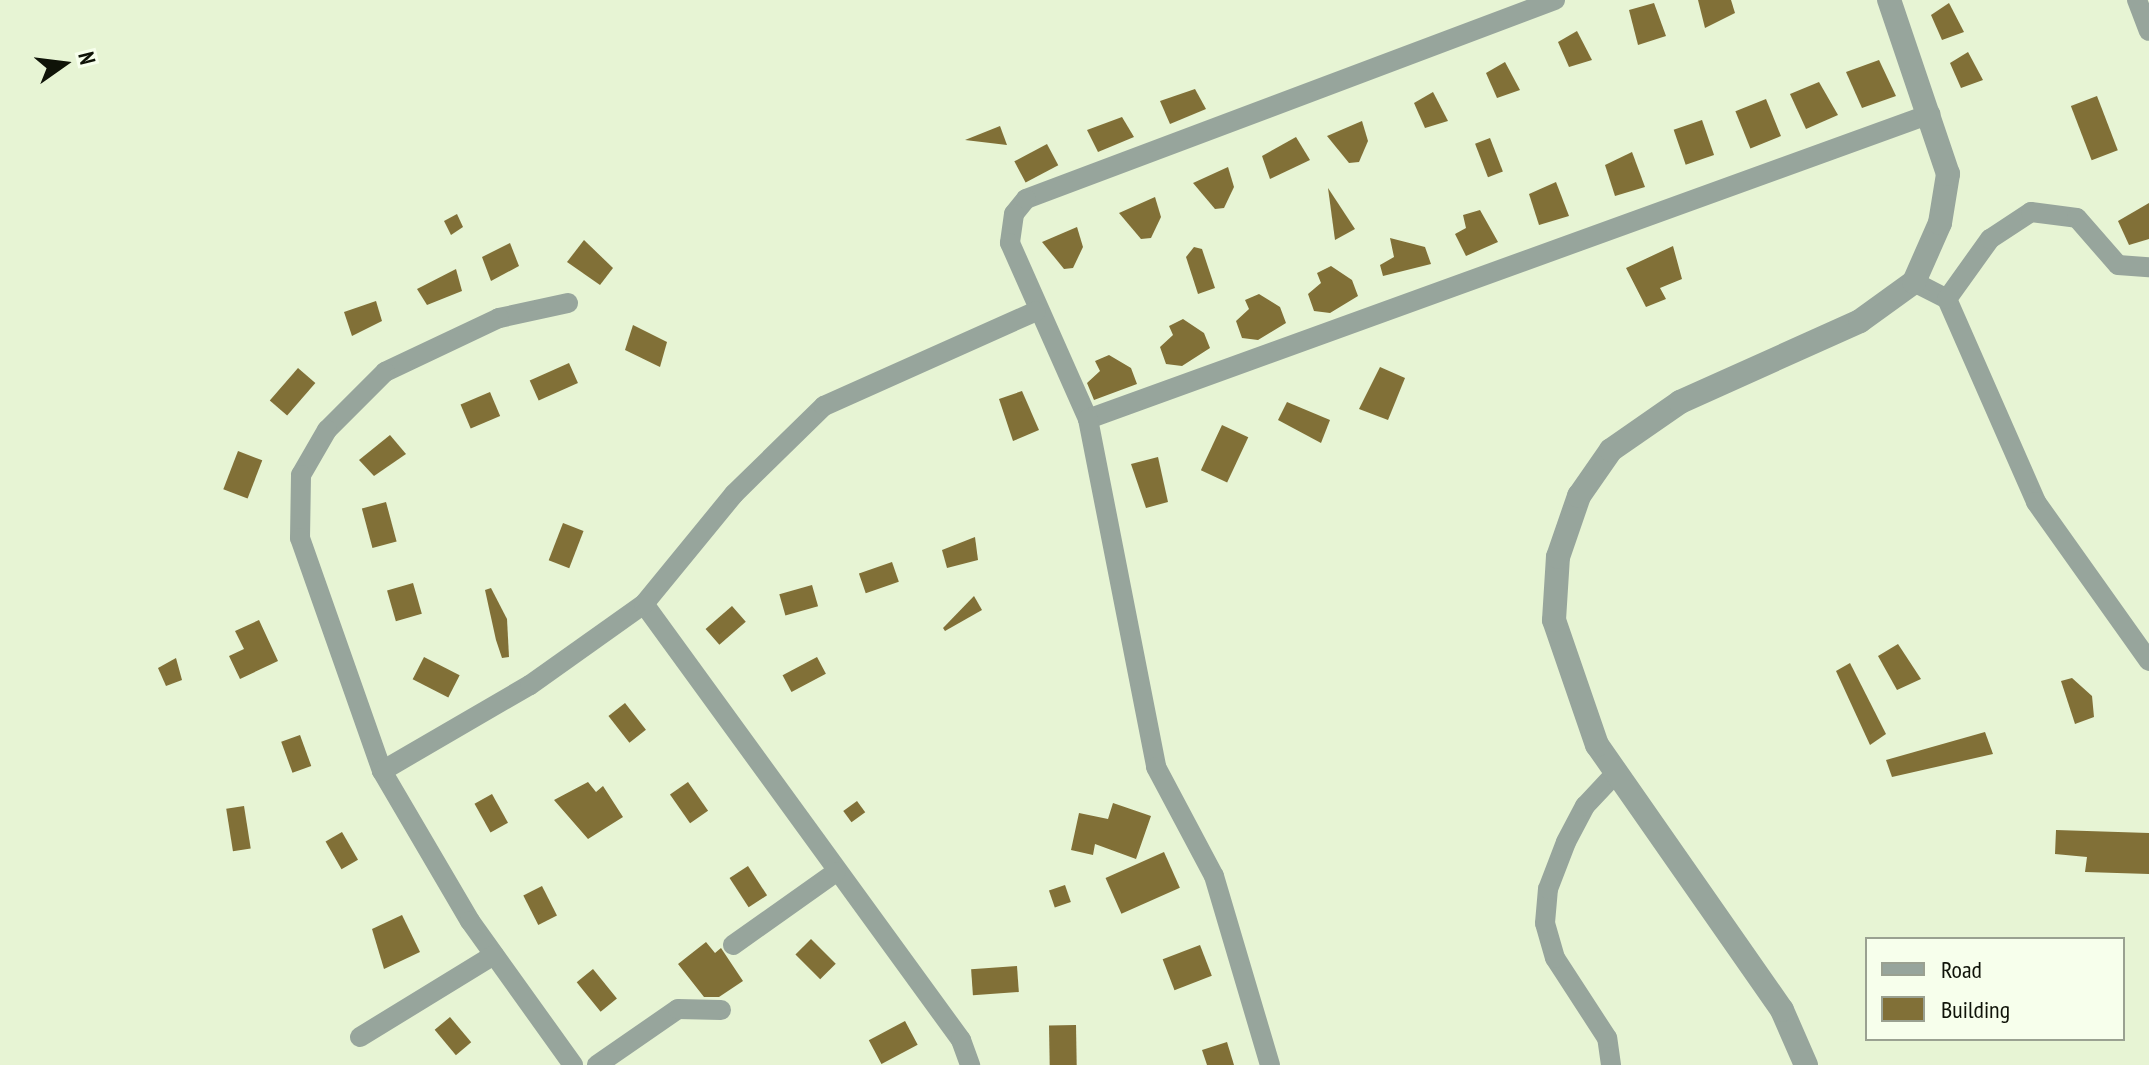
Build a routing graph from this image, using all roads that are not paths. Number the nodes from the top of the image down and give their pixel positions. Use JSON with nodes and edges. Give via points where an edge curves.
{"nodes":[{"id":1,"x":1555,"y":0,"type":"edge"},
{"id":2,"x":1889,"y":0,"type":"edge"},
{"id":3,"x":2137,"y":0,"type":"edge"},
{"id":4,"x":2149,"y":31,"type":"edge"},
{"id":5,"x":1930,"y":114,"type":"junction"},
{"id":6,"x":2149,"y":267,"type":"edge"},
{"id":7,"x":1914,"y":282,"type":"junction"},
{"id":8,"x":1947,"y":299,"type":"junction"},
{"id":9,"x":568,"y":303,"type":"dead end"},
{"id":10,"x":1036,"y":311,"type":"junction"},
{"id":11,"x":1088,"y":419,"type":"junction"},
{"id":12,"x":644,"y":604,"type":"junction"},
{"id":13,"x":2149,"y":661,"type":"edge"},
{"id":14,"x":382,"y":771,"type":"junction"},
{"id":15,"x":1615,"y":774,"type":"junction"},
{"id":16,"x":836,"y":872,"type":"junction"},
{"id":17,"x":733,"y":945,"type":"dead end"},
{"id":18,"x":494,"y":955,"type":"junction"},
{"id":19,"x":721,"y":1010,"type":"dead end"},
{"id":20,"x":360,"y":1037,"type":"dead end"},
{"id":21,"x":573,"y":1065,"type":"edge"},
{"id":22,"x":597,"y":1065,"type":"edge"},
{"id":23,"x":970,"y":1065,"type":"edge"},
{"id":24,"x":1270,"y":1065,"type":"edge"},
{"id":25,"x":1611,"y":1065,"type":"edge"},
{"id":26,"x":1806,"y":1065,"type":"edge"}],
"edges":[{"from":1,"to":10,"type":"street","via":[[1026,199],[1014,214],[1010,243]]},
{"from":2,"to":5,"type":"street"},
{"from":3,"to":4,"type":"street"},
{"from":5,"to":7,"type":"street","via":[[1948,174],[1947,199]]},
{"from":5,"to":11,"type":"street"},
{"from":6,"to":8,"type":"street","via":[[2118,265],[2077,218],[2031,212],[1990,239]]},
{"from":7,"to":8,"type":"street"},
{"from":7,"to":15,"type":"street","via":[[1860,321],[1680,402],[1611,450],[1579,496],[1558,557],[1554,620],[1570,683]]},
{"from":8,"to":13,"type":"street","via":[[2030,491]]},
{"from":9,"to":14,"type":"street","via":[[499,318],[385,372],[327,430],[301,475],[300,538]]},
{"from":10,"to":11,"type":"street"},
{"from":10,"to":12,"type":"street","via":[[824,406],[734,494]]},
{"from":11,"to":24,"type":"street","via":[[1156,767],[1214,876]]},
{"from":12,"to":14,"type":"street","via":[[530,685]]},
{"from":12,"to":16,"type":"street"},
{"from":14,"to":18,"type":"street"},
{"from":15,"to":25,"type":"street","via":[[1566,842],[1548,889],[1545,923],[1555,958],[1607,1038]]},
{"from":15,"to":26,"type":"street","via":[[1782,1010]]},
{"from":16,"to":17,"type":"street"},
{"from":16,"to":23,"type":"street","via":[[961,1040]]},
{"from":18,"to":20,"type":"street"},
{"from":18,"to":21,"type":"street"},
{"from":19,"to":22,"type":"street","via":[[678,1009]]}]}
